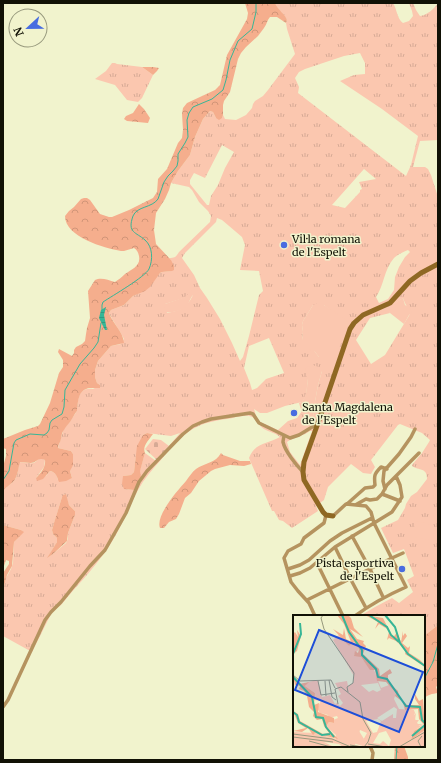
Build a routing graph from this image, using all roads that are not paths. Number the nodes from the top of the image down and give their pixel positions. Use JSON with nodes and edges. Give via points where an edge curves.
{"nodes":[{"id":1,"x":438,"y":264,"type":"edge"},
{"id":2,"x":318,"y":423,"type":"junction"},
{"id":3,"x":415,"y":429,"type":"dead end"},
{"id":4,"x":284,"y":435,"type":"junction"},
{"id":5,"x":419,"y":453,"type":"dead end"},
{"id":6,"x":387,"y":469,"type":"junction"},
{"id":7,"x":303,"y":472,"type":"junction"},
{"id":8,"x":396,"y":476,"type":"junction"},
{"id":9,"x":385,"y":489,"type":"junction"},
{"id":10,"x":382,"y":494,"type":"junction"},
{"id":11,"x":400,"y":501,"type":"junction"},
{"id":12,"x":346,"y":504,"type":"junction"},
{"id":13,"x":357,"y":504,"type":"junction"},
{"id":14,"x":326,"y":515,"type":"junction"},
{"id":15,"x":333,"y":516,"type":"joint"},
{"id":16,"x":372,"y":518,"type":"junction"},
{"id":17,"x":374,"y":523,"type":"junction"},
{"id":18,"x":352,"y":536,"type":"junction"},
{"id":19,"x":335,"y":547,"type":"junction"},
{"id":20,"x":403,"y":554,"type":"dead end"},
{"id":21,"x":392,"y":558,"type":"junction"},
{"id":22,"x":317,"y":563,"type":"junction"},
{"id":23,"x":288,"y":569,"type":"junction"},
{"id":24,"x":370,"y":569,"type":"junction"},
{"id":25,"x":290,"y":576,"type":"junction"},
{"id":26,"x":350,"y":578,"type":"junction"},
{"id":27,"x":329,"y":589,"type":"junction"},
{"id":28,"x":383,"y":598,"type":"junction"},
{"id":29,"x":307,"y":600,"type":"junction"},
{"id":30,"x":366,"y":608,"type":"junction"},
{"id":31,"x":314,"y":615,"type":"edge"},
{"id":32,"x":342,"y":615,"type":"edge"},
{"id":33,"x":356,"y":615,"type":"edge"},
{"id":34,"x":3,"y":706,"type":"edge"},
{"id":35,"x":370,"y":747,"type":"edge"},
{"id":36,"x":372,"y":760,"type":"edge"}],
"edges":[{"from":1,"to":2,"type":"street","via":[[410,281],[390,303],[363,315],[354,323]]},
{"from":2,"to":4,"type":"street","via":[[299,435],[290,438]]},
{"from":2,"to":7,"type":"street"},
{"from":3,"to":6,"type":"street"},
{"from":4,"to":7,"type":"street","via":[[283,441],[289,454]]},
{"from":4,"to":34,"type":"street","via":[[259,423],[250,413],[203,421],[182,434],[139,482],[126,513],[105,550],[49,614]]},
{"from":5,"to":8,"type":"street"},
{"from":6,"to":9,"type":"street","via":[[383,478]]},
{"from":6,"to":12,"type":"street","via":[[381,467],[374,476],[375,485],[365,488]]},
{"from":7,"to":14,"type":"street","via":[[304,480]]},
{"from":8,"to":9,"type":"street"},
{"from":8,"to":11,"type":"street","via":[[402,497]]},
{"from":9,"to":10,"type":"street"},
{"from":10,"to":11,"type":"street"},
{"from":10,"to":13,"type":"street","via":[[377,499],[366,499]]},
{"from":11,"to":17,"type":"street","via":[[392,512]]},
{"from":12,"to":13,"type":"street"},
{"from":12,"to":15,"type":"street"},
{"from":13,"to":16,"type":"street","via":[[366,506]]},
{"from":14,"to":15,"type":"street"},
{"from":14,"to":23,"type":"street","via":[[324,523],[304,538],[301,544],[288,551],[284,558]]},
{"from":16,"to":17,"type":"street"},
{"from":16,"to":23,"type":"street","via":[[342,533],[309,560]]},
{"from":17,"to":18,"type":"street"},
{"from":17,"to":21,"type":"street"},
{"from":18,"to":19,"type":"street"},
{"from":18,"to":24,"type":"street"},
{"from":19,"to":22,"type":"street"},
{"from":19,"to":26,"type":"street"},
{"from":20,"to":21,"type":"street"},
{"from":21,"to":24,"type":"street"},
{"from":21,"to":28,"type":"street","via":[[406,587]]},
{"from":22,"to":25,"type":"street"},
{"from":22,"to":27,"type":"street"},
{"from":23,"to":25,"type":"street"},
{"from":24,"to":26,"type":"street"},
{"from":24,"to":28,"type":"street"},
{"from":25,"to":29,"type":"street","via":[[291,582]]},
{"from":26,"to":27,"type":"street"},
{"from":26,"to":30,"type":"street"},
{"from":27,"to":29,"type":"street"},
{"from":27,"to":32,"type":"street"},
{"from":28,"to":30,"type":"street"},
{"from":29,"to":31,"type":"street"},
{"from":30,"to":33,"type":"street"},
{"from":35,"to":36,"type":"street"}]}
